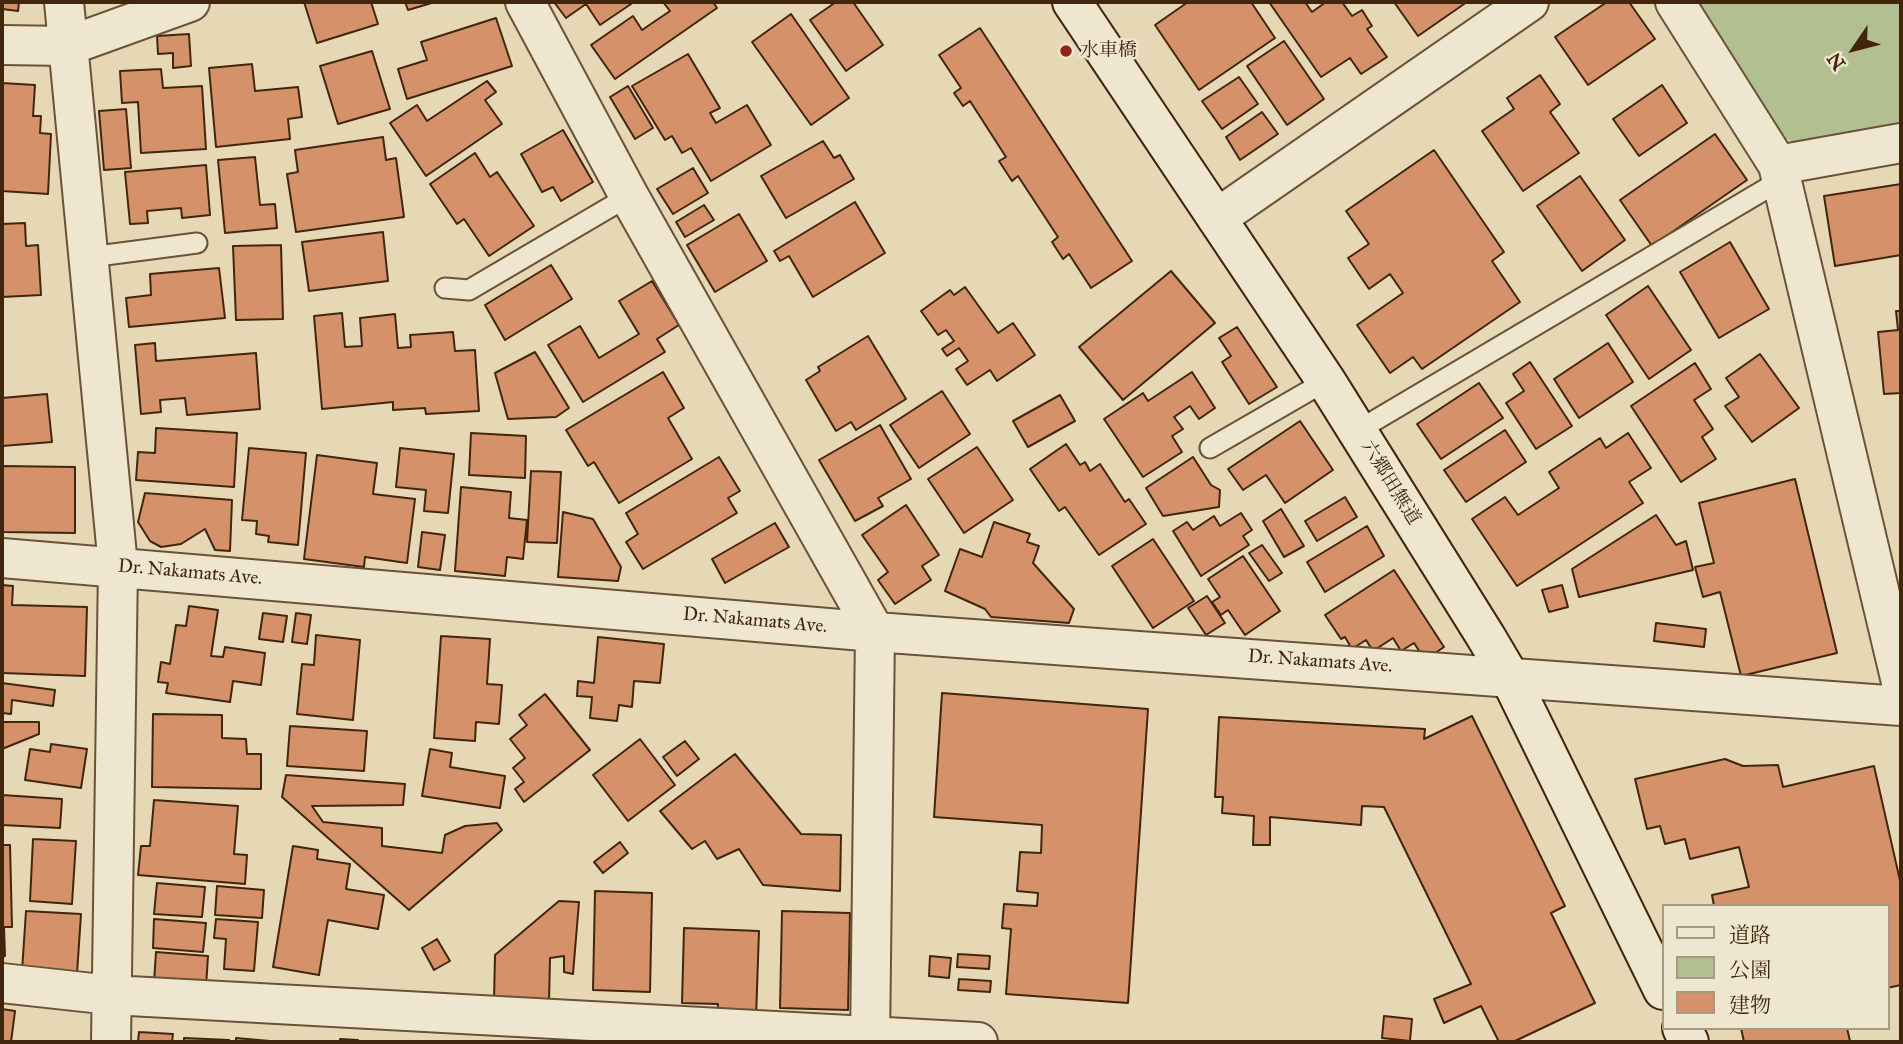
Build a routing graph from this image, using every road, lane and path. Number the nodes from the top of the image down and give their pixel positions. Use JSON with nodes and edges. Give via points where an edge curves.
{"nodes":[{"id":1,"x":64,"y":2,"type":"edge"},
{"id":2,"x":190,"y":2,"type":"edge"},
{"id":3,"x":525,"y":2,"type":"edge"},
{"id":4,"x":1072,"y":2,"type":"edge"},
{"id":5,"x":1529,"y":2,"type":"edge"},
{"id":6,"x":1675,"y":2,"type":"edge"},
{"id":7,"x":2,"y":45,"type":"edge"},
{"id":8,"x":68,"y":46,"type":"junction"},
{"id":9,"x":1901,"y":143,"type":"edge"},
{"id":10,"x":1779,"y":172,"type":"junction"},
{"id":11,"x":629,"y":196,"type":"junction"},
{"id":12,"x":1217,"y":218,"type":"junction"},
{"id":13,"x":197,"y":243,"type":"dead end"},
{"id":14,"x":90,"y":257,"type":"junction"},
{"id":15,"x":445,"y":288,"type":"dead end"},
{"id":16,"x":1326,"y":381,"type":"junction"},
{"id":17,"x":1357,"y":431,"type":"junction"},
{"id":18,"x":1210,"y":448,"type":"dead end"},
{"id":19,"x":2,"y":558,"type":"edge"},
{"id":20,"x":118,"y":566,"type":"junction"},
{"id":21,"x":875,"y":632,"type":"junction"},
{"id":22,"x":1508,"y":676,"type":"junction"},
{"id":23,"x":1901,"y":682,"type":"edge"},
{"id":24,"x":1901,"y":706,"type":"edge"},
{"id":25,"x":2,"y":983,"type":"edge"},
{"id":26,"x":1661,"y":986,"type":"edge"},
{"id":27,"x":111,"y":995,"type":"junction"},
{"id":28,"x":403,"y":1027,"type":"edge"},
{"id":29,"x":870,"y":1040,"type":"edge"},
{"id":30,"x":111,"y":1042,"type":"edge"},
{"id":31,"x":978,"y":1042,"type":"edge"}],
"edges":[{"from":1,"to":8,"type":"street"},
{"from":2,"to":8,"type":"street"},
{"from":3,"to":11,"type":"street"},
{"from":4,"to":12,"type":"street","name":"六郷田無道"},
{"from":5,"to":12,"type":"street"},
{"from":6,"to":10,"type":"street"},
{"from":7,"to":8,"type":"street"},
{"from":8,"to":14,"type":"street"},
{"from":9,"to":10,"type":"street"},
{"from":10,"to":17,"type":"lane"},
{"from":10,"to":23,"type":"street"},
{"from":11,"to":15,"type":"lane","via":[[469,290]]},
{"from":11,"to":21,"type":"street"},
{"from":12,"to":16,"type":"street","name":"六郷田無道"},
{"from":13,"to":14,"type":"lane"},
{"from":14,"to":20,"type":"street"},
{"from":16,"to":17,"type":"street","name":"六郷田無道"},
{"from":16,"to":18,"type":"lane"},
{"from":17,"to":22,"type":"street","name":"六郷田無道"},
{"from":19,"to":20,"type":"street","name":"Dr. Nakamats Ave."},
{"from":20,"to":21,"type":"street","name":"Dr. Nakamats Ave."},
{"from":20,"to":27,"type":"street"},
{"from":21,"to":22,"type":"street","name":"Dr. Nakamats Ave."},
{"from":21,"to":29,"type":"street"},
{"from":22,"to":24,"type":"street","name":"Dr. Nakamats Ave."},
{"from":22,"to":26,"type":"street","name":"六郷田無道"},
{"from":25,"to":27,"type":"street"},
{"from":27,"to":28,"type":"street"},
{"from":27,"to":30,"type":"street"},
{"from":28,"to":29,"type":"street"},
{"from":29,"to":31,"type":"street"}]}
